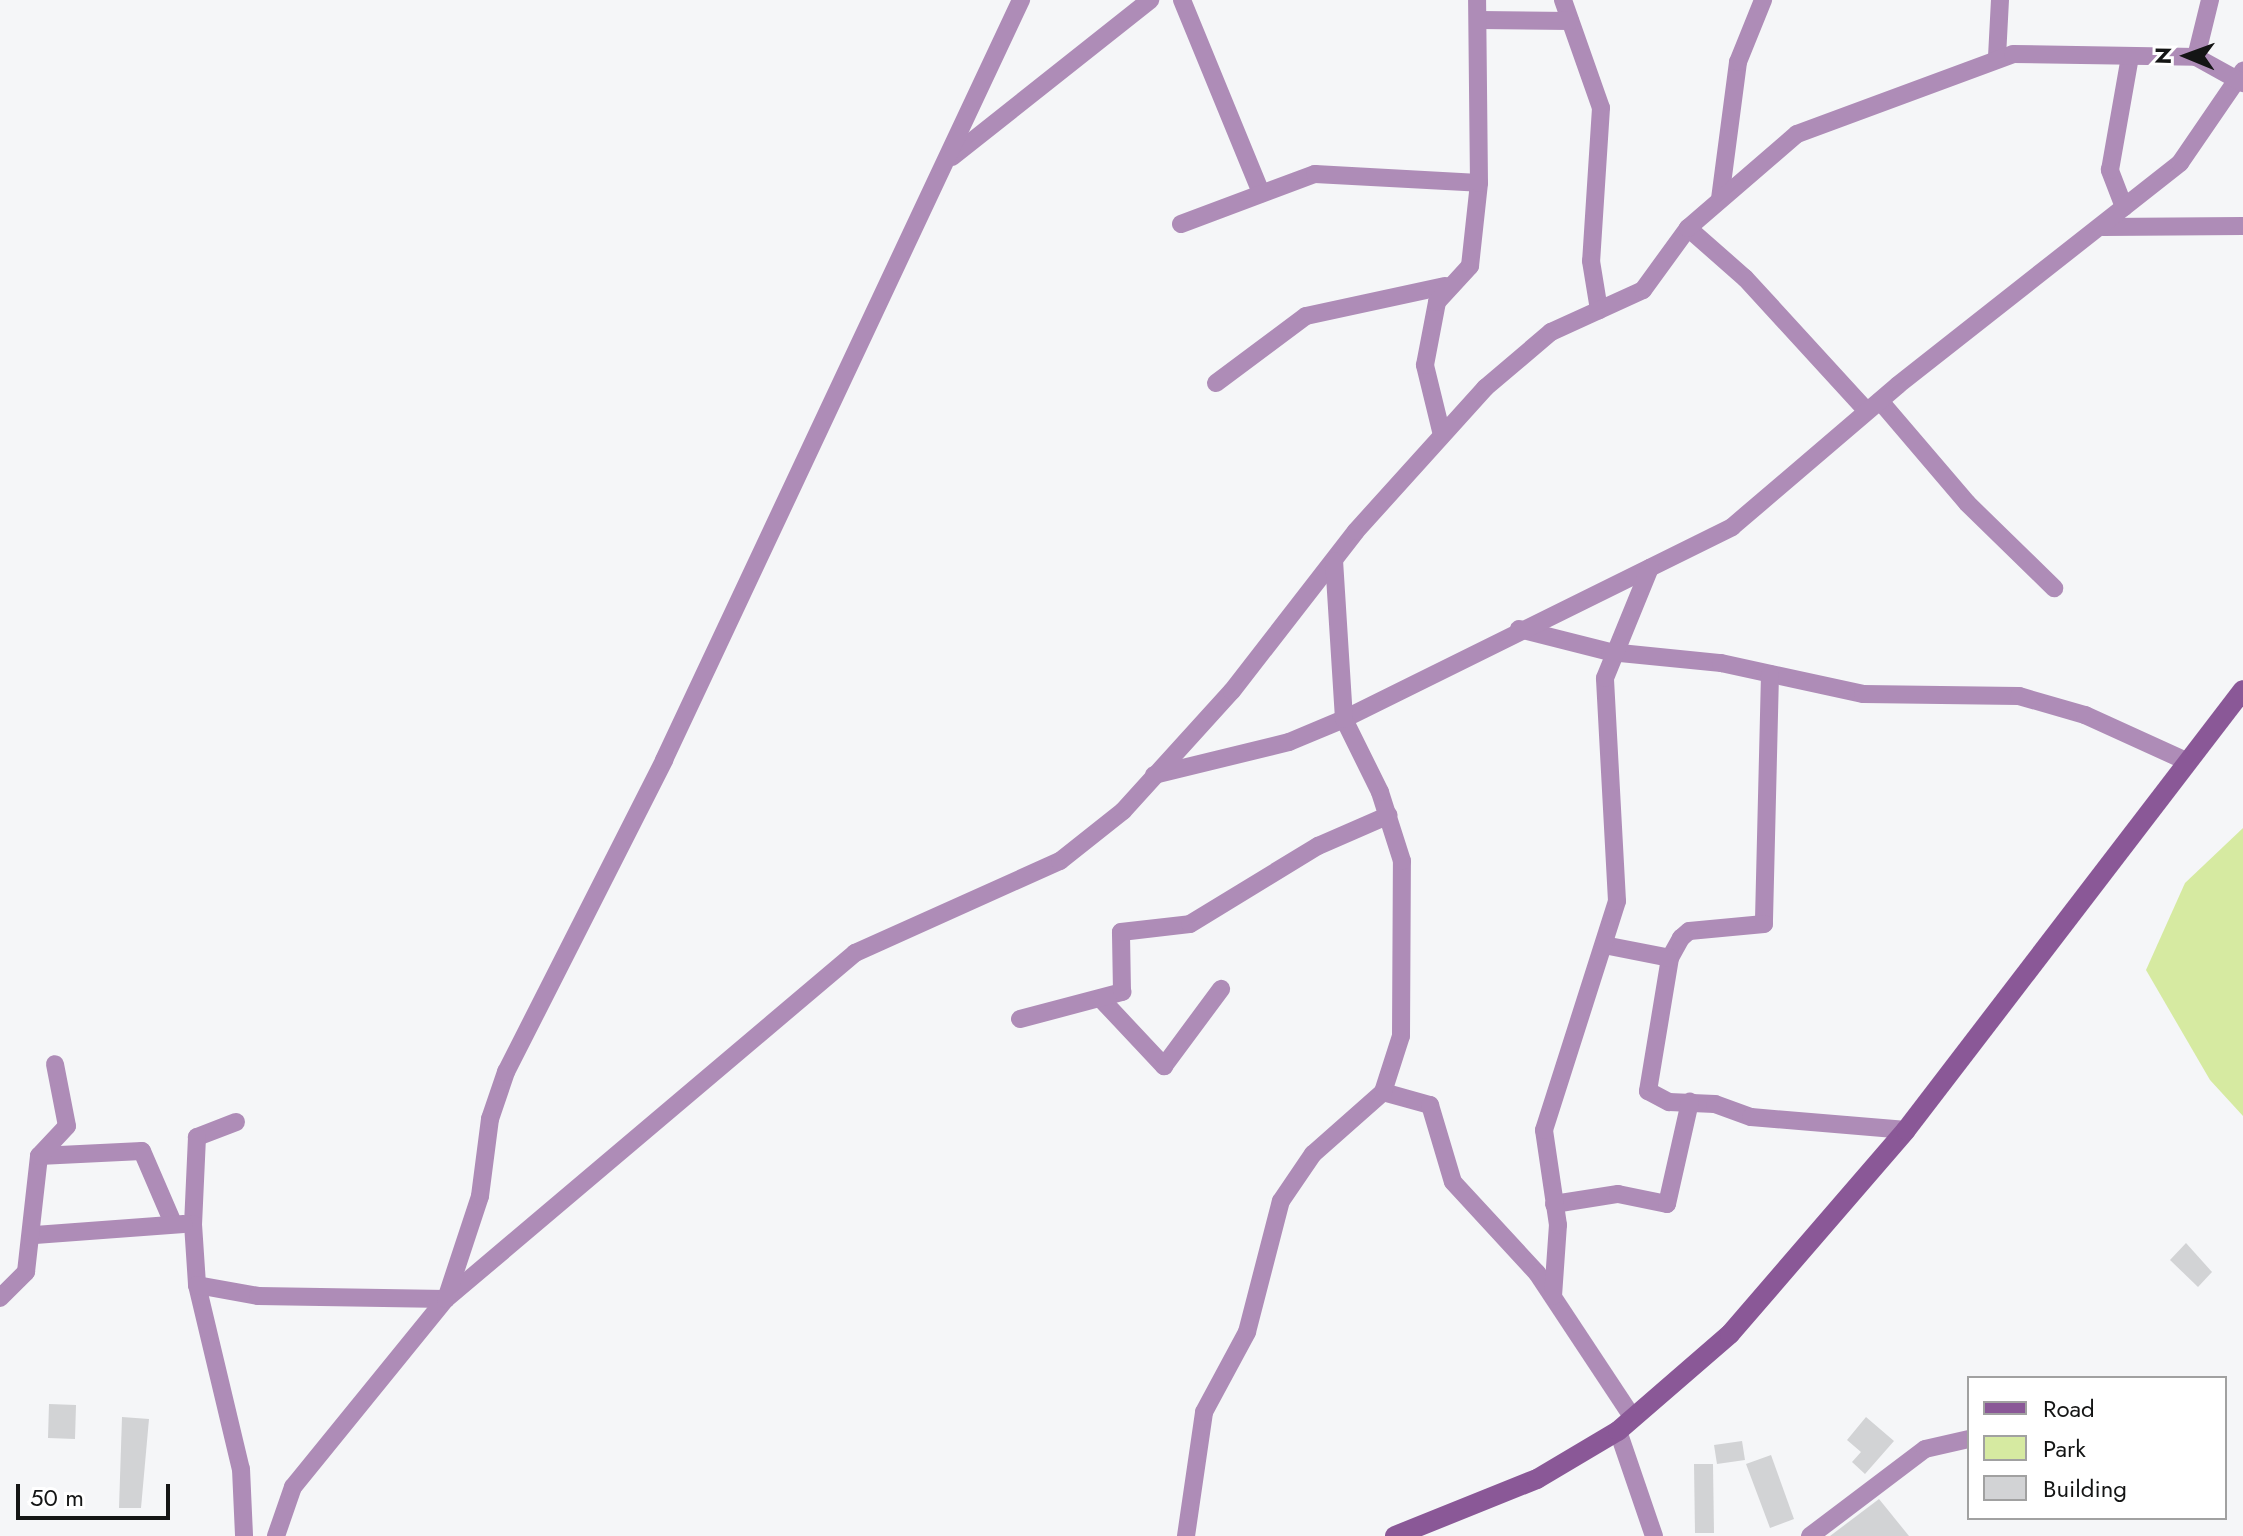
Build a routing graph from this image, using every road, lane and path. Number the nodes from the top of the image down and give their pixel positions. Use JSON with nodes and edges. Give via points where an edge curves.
{"nodes":[{"id":1,"x":1021,"y":0,"type":"edge"},
{"id":2,"x":1150,"y":0,"type":"edge"},
{"id":3,"x":1182,"y":0,"type":"edge"},
{"id":4,"x":1477,"y":0,"type":"edge"},
{"id":5,"x":1563,"y":0,"type":"edge"},
{"id":6,"x":1763,"y":0,"type":"edge"},
{"id":7,"x":2000,"y":0,"type":"edge"},
{"id":8,"x":2210,"y":0,"type":"edge"},
{"id":9,"x":1480,"y":20,"type":"junction"},
{"id":10,"x":1570,"y":21,"type":"junction"},
{"id":11,"x":1997,"y":57,"type":"junction"},
{"id":12,"x":2130,"y":57,"type":"junction"},
{"id":13,"x":2196,"y":57,"type":"junction"},
{"id":14,"x":2242,"y":77,"type":"edge"},
{"id":15,"x":946,"y":161,"type":"junction"},
{"id":16,"x":1479,"y":183,"type":"junction"},
{"id":17,"x":1261,"y":193,"type":"junction"},
{"id":18,"x":1720,"y":199,"type":"junction"},
{"id":19,"x":2124,"y":207,"type":"junction"},
{"id":20,"x":1181,"y":224,"type":"dead end"},
{"id":21,"x":2243,"y":226,"type":"edge"},
{"id":22,"x":2103,"y":227,"type":"junction"},
{"id":23,"x":1688,"y":228,"type":"junction"},
{"id":24,"x":1445,"y":286,"type":"junction"},
{"id":25,"x":1599,"y":310,"type":"junction"},
{"id":26,"x":1216,"y":383,"type":"dead end"},
{"id":27,"x":1874,"y":406,"type":"junction"},
{"id":28,"x":1442,"y":435,"type":"junction"},
{"id":29,"x":1334,"y":561,"type":"junction"},
{"id":30,"x":1650,"y":568,"type":"junction"},
{"id":31,"x":2054,"y":588,"type":"dead end"},
{"id":32,"x":1519,"y":629,"type":"junction"},
{"id":33,"x":1610,"y":652,"type":"junction"},
{"id":34,"x":1770,"y":674,"type":"junction"},
{"id":35,"x":2243,"y":690,"type":"edge"},
{"id":36,"x":1344,"y":719,"type":"junction"},
{"id":37,"x":2186,"y":761,"type":"junction"},
{"id":38,"x":1154,"y":775,"type":"junction"},
{"id":39,"x":1389,"y":815,"type":"junction"},
{"id":40,"x":1604,"y":945,"type":"junction"},
{"id":41,"x":1670,"y":958,"type":"junction"},
{"id":42,"x":1221,"y":989,"type":"dead end"},
{"id":43,"x":1102,"y":1000,"type":"junction"},
{"id":44,"x":1020,"y":1019,"type":"dead end"},
{"id":45,"x":55,"y":1064,"type":"dead end"},
{"id":46,"x":1383,"y":1092,"type":"junction"},
{"id":47,"x":1690,"y":1102,"type":"junction"},
{"id":48,"x":236,"y":1122,"type":"dead end"},
{"id":49,"x":1906,"y":1130,"type":"junction"},
{"id":50,"x":39,"y":1156,"type":"junction"},
{"id":51,"x":1554,"y":1204,"type":"junction"},
{"id":52,"x":173,"y":1223,"type":"junction"},
{"id":53,"x":193,"y":1224,"type":"junction"},
{"id":54,"x":35,"y":1235,"type":"junction"},
{"id":55,"x":197,"y":1285,"type":"junction"},
{"id":56,"x":1553,"y":1296,"type":"junction"},
{"id":57,"x":0,"y":1298,"type":"edge"},
{"id":58,"x":446,"y":1299,"type":"junction"},
{"id":59,"x":1625,"y":1424,"type":"junction"},
{"id":60,"x":1967,"y":1439,"type":"edge"},
{"id":61,"x":244,"y":1536,"type":"edge"},
{"id":62,"x":276,"y":1536,"type":"edge"},
{"id":63,"x":1186,"y":1536,"type":"edge"},
{"id":64,"x":1395,"y":1536,"type":"edge"},
{"id":65,"x":1654,"y":1536,"type":"edge"},
{"id":66,"x":1810,"y":1536,"type":"edge"}],
"edges":[{"from":1,"to":15,"type":"street"},
{"from":2,"to":15,"type":"street"},
{"from":3,"to":17,"type":"street"},
{"from":4,"to":9,"type":"street"},
{"from":5,"to":10,"type":"street"},
{"from":6,"to":18,"type":"street","via":[[1738,62]]},
{"from":7,"to":11,"type":"street"},
{"from":8,"to":13,"type":"street"},
{"from":9,"to":10,"type":"street"},
{"from":9,"to":16,"type":"street"},
{"from":10,"to":25,"type":"street","via":[[1601,108],[1591,261]]},
{"from":11,"to":12,"type":"street"},
{"from":11,"to":18,"type":"street","via":[[1797,134]]},
{"from":12,"to":13,"type":"street"},
{"from":12,"to":19,"type":"street","via":[[2110,170]]},
{"from":13,"to":14,"type":"street"},
{"from":14,"to":19,"type":"street","via":[[2201,140]]},
{"from":15,"to":58,"type":"street","via":[[664,760],[506,1072],[490,1119],[480,1196]]},
{"from":16,"to":17,"type":"street","via":[[1315,174]]},
{"from":16,"to":24,"type":"street","via":[[1470,266]]},
{"from":17,"to":20,"type":"street"},
{"from":18,"to":23,"type":"street"},
{"from":19,"to":22,"type":"street"},
{"from":21,"to":22,"type":"street"},
{"from":22,"to":27,"type":"street"},
{"from":23,"to":25,"type":"street","via":[[1652,282]]},
{"from":23,"to":27,"type":"street"},
{"from":24,"to":26,"type":"street","via":[[1306,316]]},
{"from":24,"to":28,"type":"street","via":[[1425,365]]},
{"from":25,"to":28,"type":"street","via":[[1526,351]]},
{"from":27,"to":30,"type":"street","via":[[1732,527]]},
{"from":27,"to":31,"type":"street"},
{"from":28,"to":29,"type":"street"},
{"from":29,"to":36,"type":"street"},
{"from":29,"to":38,"type":"street","via":[[1256,664]]},
{"from":30,"to":32,"type":"street"},
{"from":30,"to":33,"type":"street"},
{"from":32,"to":33,"type":"street"},
{"from":32,"to":36,"type":"street"},
{"from":33,"to":34,"type":"street"},
{"from":33,"to":40,"type":"street","via":[[1605,722],[1619,879]]},
{"from":34,"to":37,"type":"street","via":[[1876,695],[2019,696],[2085,715]]},
{"from":34,"to":41,"type":"street","via":[[1764,924],[1689,931]]},
{"from":35,"to":37,"type":"main road"},
{"from":36,"to":38,"type":"street","via":[[1289,742]]},
{"from":36,"to":39,"type":"street"},
{"from":37,"to":49,"type":"main road"},
{"from":38,"to":58,"type":"street","via":[[1123,811],[1060,861],[855,953]]},
{"from":39,"to":43,"type":"street","via":[[1237,890],[1190,924],[1117,935],[1126,984]]},
{"from":39,"to":46,"type":"street","via":[[1402,861],[1404,993]]},
{"from":40,"to":41,"type":"street"},
{"from":40,"to":51,"type":"street","via":[[1547,1115],[1543,1144]]},
{"from":41,"to":47,"type":"street","via":[[1648,1091]]},
{"from":42,"to":43,"type":"street","via":[[1164,1066]]},
{"from":43,"to":44,"type":"street"},
{"from":45,"to":50,"type":"street","via":[[67,1126]]},
{"from":46,"to":56,"type":"street","via":[[1430,1105],[1453,1182]]},
{"from":46,"to":63,"type":"street","via":[[1313,1154],[1281,1201],[1247,1332],[1204,1412]]},
{"from":47,"to":49,"type":"street","via":[[1751,1117]]},
{"from":47,"to":51,"type":"street","via":[[1667,1204],[1618,1194]]},
{"from":48,"to":53,"type":"street","via":[[197,1137]]},
{"from":49,"to":59,"type":"main road","via":[[1730,1334]]},
{"from":50,"to":52,"type":"street","via":[[142,1151]]},
{"from":50,"to":54,"type":"street"},
{"from":51,"to":56,"type":"street"},
{"from":52,"to":53,"type":"street"},
{"from":52,"to":54,"type":"street"},
{"from":53,"to":55,"type":"street"},
{"from":54,"to":57,"type":"street","via":[[26,1272]]},
{"from":55,"to":58,"type":"street","via":[[258,1296]]},
{"from":55,"to":61,"type":"street","via":[[235,1435]]},
{"from":56,"to":59,"type":"street"},
{"from":58,"to":62,"type":"street","via":[[293,1487]]},
{"from":59,"to":64,"type":"main road","via":[[1537,1479]]},
{"from":59,"to":65,"type":"street"},
{"from":60,"to":66,"type":"street","via":[[1925,1449]]}]}
